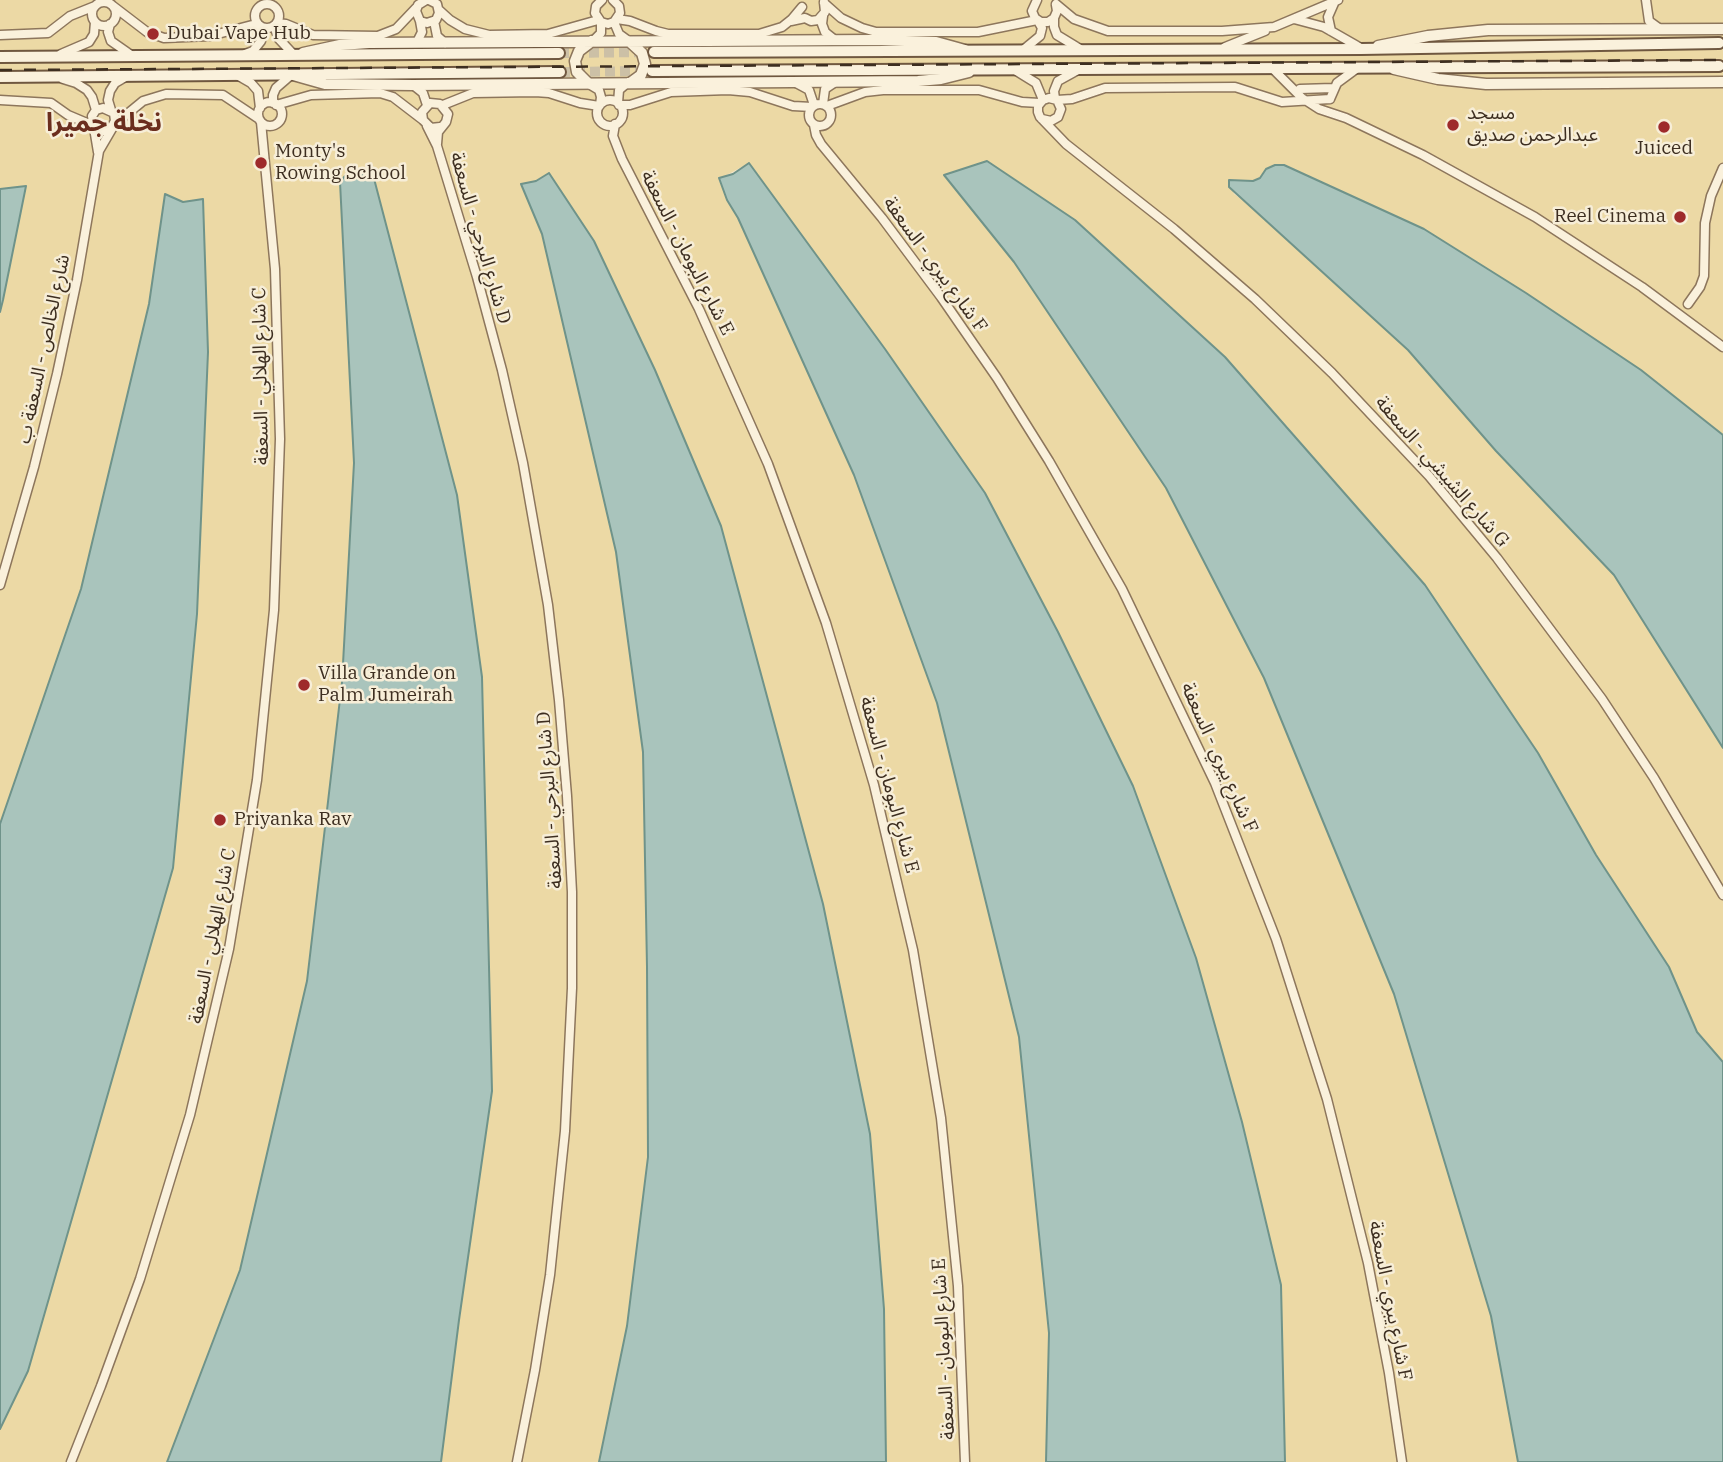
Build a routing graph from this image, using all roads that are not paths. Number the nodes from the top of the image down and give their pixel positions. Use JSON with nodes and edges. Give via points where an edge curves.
{"nodes":[{"id":1,"x":601,"y":0,"type":"edge"},
{"id":2,"x":614,"y":0,"type":"edge"},
{"id":3,"x":1646,"y":0,"type":"edge"},
{"id":4,"x":823,"y":1,"type":"edge"},
{"id":5,"x":1054,"y":1,"type":"edge"},
{"id":6,"x":1336,"y":1,"type":"edge"},
{"id":7,"x":431,"y":2,"type":"edge"},
{"id":8,"x":110,"y":3,"type":"edge"},
{"id":9,"x":270,"y":3,"type":"edge"},
{"id":10,"x":96,"y":4,"type":"edge"},
{"id":11,"x":804,"y":4,"type":"edge"},
{"id":12,"x":1035,"y":4,"type":"edge"},
{"id":13,"x":416,"y":8,"type":"junction"},
{"id":14,"x":620,"y":9,"type":"junction"},
{"id":15,"x":595,"y":10,"type":"junction"},
{"id":16,"x":1646,"y":12,"type":"junction"},
{"id":17,"x":279,"y":13,"type":"junction"},
{"id":18,"x":74,"y":15,"type":"junction"},
{"id":19,"x":258,"y":15,"type":"edge"},
{"id":20,"x":824,"y":15,"type":"junction"},
{"id":21,"x":841,"y":18,"type":"junction"},
{"id":22,"x":1054,"y":18,"type":"junction"},
{"id":23,"x":419,"y":19,"type":"junction"},
{"id":24,"x":807,"y":19,"type":"junction"},
{"id":25,"x":1074,"y":19,"type":"junction"},
{"id":26,"x":1293,"y":19,"type":"junction"},
{"id":27,"x":94,"y":20,"type":"junction"},
{"id":28,"x":435,"y":20,"type":"junction"},
{"id":29,"x":616,"y":20,"type":"junction"},
{"id":30,"x":1038,"y":20,"type":"junction"},
{"id":31,"x":112,"y":21,"type":"junction"},
{"id":32,"x":132,"y":21,"type":"junction"},
{"id":33,"x":600,"y":21,"type":"junction"},
{"id":34,"x":635,"y":22,"type":"junction"},
{"id":35,"x":454,"y":23,"type":"junction"},
{"id":36,"x":788,"y":23,"type":"junction"},
{"id":37,"x":1015,"y":24,"type":"junction"},
{"id":38,"x":276,"y":25,"type":"junction"},
{"id":39,"x":401,"y":25,"type":"junction"},
{"id":40,"x":578,"y":26,"type":"junction"},
{"id":41,"x":1274,"y":27,"type":"junction"},
{"id":42,"x":294,"y":28,"type":"junction"},
{"id":43,"x":1632,"y":29,"type":"junction"},
{"id":44,"x":1660,"y":29,"type":"junction"},
{"id":45,"x":1723,"y":29,"type":"edge"},
{"id":46,"x":1331,"y":32,"type":"junction"},
{"id":47,"x":0,"y":35,"type":"edge"},
{"id":48,"x":808,"y":40,"type":"junction"},
{"id":49,"x":835,"y":40,"type":"junction"},
{"id":50,"x":593,"y":41,"type":"junction"},
{"id":51,"x":417,"y":42,"type":"junction"},
{"id":52,"x":630,"y":42,"type":"junction"},
{"id":53,"x":445,"y":43,"type":"junction"},
{"id":54,"x":1719,"y":43,"type":"dead end"},
{"id":55,"x":1221,"y":48,"type":"junction"},
{"id":56,"x":1365,"y":48,"type":"junction"},
{"id":57,"x":1080,"y":49,"type":"junction"},
{"id":58,"x":965,"y":50,"type":"junction"},
{"id":59,"x":1023,"y":50,"type":"junction"},
{"id":60,"x":654,"y":52,"type":"tunnel mouth"},
{"id":61,"x":559,"y":53,"type":"tunnel mouth"},
{"id":62,"x":296,"y":54,"type":"junction"},
{"id":63,"x":131,"y":55,"type":"junction"},
{"id":64,"x":242,"y":55,"type":"junction"},
{"id":65,"x":53,"y":56,"type":"junction"},
{"id":66,"x":0,"y":57,"type":"edge"},
{"id":67,"x":1719,"y":66,"type":"dead end"},
{"id":68,"x":1277,"y":68,"type":"junction"},
{"id":69,"x":1357,"y":68,"type":"junction"},
{"id":70,"x":1390,"y":68,"type":"junction"},
{"id":71,"x":1079,"y":69,"type":"junction"},
{"id":72,"x":974,"y":70,"type":"junction"},
{"id":73,"x":1015,"y":70,"type":"junction"},
{"id":74,"x":652,"y":71,"type":"tunnel mouth"},
{"id":75,"x":560,"y":72,"type":"tunnel mouth"},
{"id":76,"x":129,"y":75,"type":"junction"},
{"id":77,"x":237,"y":75,"type":"junction"},
{"id":78,"x":292,"y":75,"type":"junction"},
{"id":79,"x":0,"y":77,"type":"edge"},
{"id":80,"x":53,"y":77,"type":"junction"},
{"id":81,"x":790,"y":82,"type":"junction"},
{"id":82,"x":1723,"y":82,"type":"edge"},
{"id":83,"x":834,"y":83,"type":"junction"},
{"id":84,"x":589,"y":84,"type":"junction"},
{"id":85,"x":626,"y":84,"type":"junction"},
{"id":86,"x":413,"y":85,"type":"junction"},
{"id":87,"x":448,"y":85,"type":"junction"},
{"id":88,"x":1333,"y":88,"type":"junction"},
{"id":89,"x":1300,"y":89,"type":"junction"},
{"id":90,"x":1081,"y":96,"type":"junction"},
{"id":91,"x":849,"y":99,"type":"junction"},
{"id":92,"x":1056,"y":99,"type":"junction"},
{"id":93,"x":1330,"y":99,"type":"junction"},
{"id":94,"x":0,"y":100,"type":"edge"},
{"id":95,"x":1041,"y":101,"type":"junction"},
{"id":96,"x":1022,"y":102,"type":"junction"},
{"id":97,"x":1307,"y":102,"type":"junction"},
{"id":98,"x":237,"y":103,"type":"junction"},
{"id":99,"x":580,"y":103,"type":"junction"},
{"id":100,"x":638,"y":103,"type":"junction"},
{"id":101,"x":618,"y":104,"type":"junction"},
{"id":102,"x":787,"y":104,"type":"junction"},
{"id":103,"x":137,"y":105,"type":"junction"},
{"id":104,"x":404,"y":105,"type":"junction"},
{"id":105,"x":600,"y":105,"type":"junction"},
{"id":106,"x":825,"y":105,"type":"junction"},
{"id":107,"x":813,"y":106,"type":"junction"},
{"id":108,"x":277,"y":107,"type":"junction"},
{"id":109,"x":425,"y":107,"type":"junction"},
{"id":110,"x":443,"y":107,"type":"junction"},
{"id":111,"x":260,"y":108,"type":"junction"},
{"id":112,"x":111,"y":110,"type":"junction"},
{"id":113,"x":95,"y":112,"type":"junction"},
{"id":114,"x":622,"y":116,"type":"junction"},
{"id":115,"x":1059,"y":116,"type":"junction"},
{"id":116,"x":832,"y":117,"type":"junction"},
{"id":117,"x":1041,"y":117,"type":"junction"},
{"id":118,"x":75,"y":118,"type":"junction"},
{"id":119,"x":1346,"y":118,"type":"junction"},
{"id":120,"x":599,"y":119,"type":"junction"},
{"id":121,"x":260,"y":121,"type":"junction"},
{"id":122,"x":812,"y":121,"type":"junction"},
{"id":123,"x":425,"y":123,"type":"junction"},
{"id":124,"x":275,"y":124,"type":"junction"},
{"id":125,"x":615,"y":124,"type":"junction"},
{"id":126,"x":825,"y":125,"type":"junction"},
{"id":127,"x":94,"y":126,"type":"junction"},
{"id":128,"x":114,"y":126,"type":"junction"},
{"id":129,"x":440,"y":127,"type":"junction"},
{"id":130,"x":1059,"y":137,"type":"junction"},
{"id":131,"x":265,"y":144,"type":"junction"},
{"id":132,"x":437,"y":146,"type":"junction"},
{"id":133,"x":824,"y":148,"type":"junction"},
{"id":134,"x":98,"y":158,"type":"junction"},
{"id":135,"x":622,"y":159,"type":"junction"},
{"id":136,"x":1723,"y":168,"type":"edge"},
{"id":137,"x":1688,"y":304,"type":"dead end"},
{"id":138,"x":1723,"y":347,"type":"edge"},
{"id":139,"x":0,"y":585,"type":"edge"},
{"id":140,"x":1723,"y":895,"type":"edge"},
{"id":141,"x":71,"y":1462,"type":"edge"},
{"id":142,"x":517,"y":1462,"type":"edge"},
{"id":143,"x":965,"y":1462,"type":"edge"},
{"id":144,"x":1402,"y":1462,"type":"edge"}],
"edges":[{"from":1,"to":15,"type":"street"},
{"from":2,"to":14,"type":"street"},
{"from":3,"to":16,"type":"street"},
{"from":4,"to":20,"type":"street"},
{"from":4,"to":21,"type":"street"},
{"from":5,"to":22,"type":"street"},
{"from":5,"to":25,"type":"street"},
{"from":6,"to":26,"type":"street"},
{"from":6,"to":46,"type":"street","via":[[1328,17]]},
{"from":7,"to":13,"type":"street"},
{"from":7,"to":28,"type":"street"},
{"from":7,"to":35,"type":"street"},
{"from":8,"to":10,"type":"street"},
{"from":8,"to":31,"type":"street","via":[[116,12]]},
{"from":8,"to":32,"type":"street"},
{"from":9,"to":17,"type":"street"},
{"from":9,"to":19,"type":"street"},
{"from":10,"to":18,"type":"street"},
{"from":10,"to":27,"type":"street"},
{"from":11,"to":24,"type":"street"},
{"from":11,"to":36,"type":"street"},
{"from":12,"to":30,"type":"street","via":[[1033,15]]},
{"from":12,"to":37,"type":"street"},
{"from":13,"to":23,"type":"street"},
{"from":13,"to":39,"type":"street"},
{"from":14,"to":29,"type":"street"},
{"from":14,"to":34,"type":"street"},
{"from":15,"to":33,"type":"street"},
{"from":15,"to":40,"type":"street"},
{"from":16,"to":43,"type":"street"},
{"from":16,"to":44,"type":"street","via":[[1652,25]]},
{"from":17,"to":38,"type":"street"},
{"from":17,"to":42,"type":"street"},
{"from":18,"to":27,"type":"street"},
{"from":18,"to":47,"type":"street","via":[[48,33]]},
{"from":19,"to":32,"type":"street","via":[[239,28],[203,37],[152,35]]},
{"from":19,"to":38,"type":"street","via":[[268,29]]},
{"from":19,"to":64,"type":"street","via":[[262,37],[258,46]]},
{"from":20,"to":21,"type":"street"},
{"from":20,"to":24,"type":"street"},
{"from":20,"to":49,"type":"street","via":[[825,33]]},
{"from":21,"to":37,"type":"street","via":[[881,33],[978,32]]},
{"from":22,"to":25,"type":"street"},
{"from":22,"to":30,"type":"street","via":[[1045,23]]},
{"from":22,"to":57,"type":"street","via":[[1057,35]]},
{"from":23,"to":28,"type":"street"},
{"from":23,"to":39,"type":"street"},
{"from":23,"to":51,"type":"street","via":[[422,32]]},
{"from":24,"to":36,"type":"street"},
{"from":24,"to":48,"type":"street"},
{"from":25,"to":41,"type":"street","via":[[1117,32]]},
{"from":26,"to":41,"type":"street"},
{"from":26,"to":46,"type":"street"},
{"from":27,"to":31,"type":"street","via":[[102,25]]},
{"from":27,"to":65,"type":"street","via":[[89,42]]},
{"from":28,"to":35,"type":"street"},
{"from":28,"to":53,"type":"street","via":[[435,31]]},
{"from":29,"to":33,"type":"street"},
{"from":29,"to":34,"type":"street"},
{"from":29,"to":52,"type":"street","via":[[619,34]]},
{"from":30,"to":37,"type":"street"},
{"from":30,"to":59,"type":"street","via":[[1040,36]]},
{"from":31,"to":32,"type":"street"},
{"from":31,"to":63,"type":"street","via":[[111,41]]},
{"from":33,"to":40,"type":"street"},
{"from":33,"to":50,"type":"street","via":[[601,33]]},
{"from":34,"to":36,"type":"street","via":[[675,34],[765,33]]},
{"from":35,"to":40,"type":"street","via":[[473,32],[497,35],[548,34]]},
{"from":38,"to":42,"type":"street"},
{"from":38,"to":62,"type":"street","via":[[283,45]]},
{"from":39,"to":42,"type":"street","via":[[378,36],[317,36]]},
{"from":41,"to":55,"type":"street"},
{"from":43,"to":44,"type":"street"},
{"from":43,"to":56,"type":"street","via":[[1468,31]]},
{"from":44,"to":45,"type":"street"},
{"from":46,"to":56,"type":"street"},
{"from":48,"to":49,"type":"street"},
{"from":48,"to":52,"type":"street"},
{"from":49,"to":58,"type":"street","via":[[928,41]]},
{"from":50,"to":52,"type":"street"},
{"from":50,"to":53,"type":"street"},
{"from":50,"to":84,"type":"street","via":[[579,51],[575,61],[577,72]]},
{"from":51,"to":53,"type":"street"},
{"from":51,"to":62,"type":"street","via":[[355,44]]},
{"from":52,"to":85,"type":"street","via":[[639,48],[645,64],[641,75]]},
{"from":54,"to":56,"type":"main road"},
{"from":55,"to":56,"type":"main road"},
{"from":55,"to":57,"type":"main road"},
{"from":57,"to":59,"type":"main road"},
{"from":58,"to":59,"type":"main road"},
{"from":58,"to":60,"type":"main road"},
{"from":61,"to":62,"type":"main road"},
{"from":62,"to":64,"type":"main road"},
{"from":63,"to":64,"type":"main road"},
{"from":63,"to":65,"type":"main road"},
{"from":65,"to":66,"type":"main road"},
{"from":67,"to":70,"type":"main road"},
{"from":68,"to":69,"type":"main road"},
{"from":68,"to":71,"type":"main road"},
{"from":68,"to":89,"type":"street"},
{"from":68,"to":97,"type":"street"},
{"from":69,"to":70,"type":"main road"},
{"from":69,"to":88,"type":"street"},
{"from":70,"to":82,"type":"street","via":[[1468,83]]},
{"from":71,"to":73,"type":"main road"},
{"from":71,"to":92,"type":"street","via":[[1058,80]]},
{"from":72,"to":73,"type":"main road"},
{"from":72,"to":74,"type":"main road"},
{"from":72,"to":83,"type":"street","via":[[929,80]]},
{"from":73,"to":95,"type":"street","via":[[1036,83]]},
{"from":75,"to":78,"type":"main road"},
{"from":76,"to":77,"type":"main road"},
{"from":76,"to":80,"type":"main road"},
{"from":76,"to":112,"type":"street","via":[[110,91]]},
{"from":77,"to":78,"type":"main road"},
{"from":77,"to":111,"type":"street","via":[[258,91]]},
{"from":78,"to":86,"type":"street","via":[[325,84]]},
{"from":78,"to":108,"type":"street","via":[[276,88]]},
{"from":79,"to":80,"type":"main road"},
{"from":80,"to":113,"type":"street","via":[[84,87]]},
{"from":81,"to":83,"type":"street"},
{"from":81,"to":85,"type":"street"},
{"from":81,"to":107,"type":"street","via":[[806,87]]},
{"from":83,"to":106,"type":"street","via":[[825,89]]},
{"from":84,"to":85,"type":"street"},
{"from":84,"to":87,"type":"street"},
{"from":84,"to":105,"type":"street","via":[[599,90]]},
{"from":85,"to":101,"type":"street"},
{"from":86,"to":87,"type":"street"},
{"from":86,"to":109,"type":"street","via":[[423,93]]},
{"from":87,"to":110,"type":"street","via":[[439,94]]},
{"from":88,"to":89,"type":"street"},
{"from":88,"to":93,"type":"street"},
{"from":89,"to":97,"type":"street"},
{"from":90,"to":92,"type":"street"},
{"from":90,"to":97,"type":"street","via":[[1105,88],[1235,87],[1275,101]]},
{"from":90,"to":115,"type":"street"},
{"from":91,"to":96,"type":"street","via":[[877,90],[962,89],[988,91]]},
{"from":91,"to":106,"type":"street"},
{"from":91,"to":116,"type":"street"},
{"from":92,"to":95,"type":"street"},
{"from":92,"to":115,"type":"street","via":[[1061,106]]},
{"from":93,"to":97,"type":"street"},
{"from":93,"to":119,"type":"street"},
{"from":94,"to":118,"type":"street","via":[[47,101]]},
{"from":95,"to":96,"type":"street"},
{"from":95,"to":117,"type":"street"},
{"from":96,"to":117,"type":"street","name":"شارع الشيشي - السعفة G"},
{"from":97,"to":119,"type":"street"},
{"from":98,"to":103,"type":"street","via":[[218,94],[166,94]]},
{"from":98,"to":111,"type":"street"},
{"from":98,"to":121,"type":"street"},
{"from":99,"to":105,"type":"street"},
{"from":99,"to":110,"type":"street","via":[[542,92],[478,92]]},
{"from":99,"to":120,"type":"street"},
{"from":100,"to":101,"type":"street"},
{"from":100,"to":102,"type":"street","via":[[681,91],[736,90]]},
{"from":100,"to":114,"type":"street"},
{"from":101,"to":105,"type":"street"},
{"from":101,"to":114,"type":"street"},
{"from":102,"to":107,"type":"street"},
{"from":102,"to":122,"type":"street"},
{"from":103,"to":112,"type":"street"},
{"from":103,"to":128,"type":"street"},
{"from":104,"to":108,"type":"street","via":[[380,93],[311,95]]},
{"from":104,"to":109,"type":"street","via":[[415,110]]},
{"from":104,"to":123,"type":"street"},
{"from":105,"to":120,"type":"street"},
{"from":106,"to":107,"type":"street"},
{"from":106,"to":116,"type":"street"},
{"from":107,"to":122,"type":"street"},
{"from":108,"to":111,"type":"street","via":[[266,103]]},
{"from":108,"to":124,"type":"street","via":[[280,120]]},
{"from":109,"to":110,"type":"street"},
{"from":109,"to":123,"type":"street"},
{"from":110,"to":129,"type":"street","via":[[446,122]]},
{"from":111,"to":121,"type":"street"},
{"from":112,"to":113,"type":"street"},
{"from":112,"to":128,"type":"street"},
{"from":113,"to":118,"type":"street"},
{"from":113,"to":127,"type":"street"},
{"from":114,"to":125,"type":"street"},
{"from":115,"to":117,"type":"street","via":[[1051,121]]},
{"from":115,"to":130,"type":"street"},
{"from":116,"to":126,"type":"street"},
{"from":117,"to":130,"type":"street","name":"شارع الشيشي - السعفة G"},
{"from":118,"to":127,"type":"street"},
{"from":119,"to":138,"type":"street","via":[[1535,217]]},
{"from":120,"to":125,"type":"street","via":[[606,125]]},
{"from":120,"to":135,"type":"street","name":"شارع البومان - السعفة E"},
{"from":121,"to":124,"type":"street"},
{"from":121,"to":131,"type":"street","name":"شارع الهلالي - السعفة C"},
{"from":122,"to":126,"type":"street"},
{"from":122,"to":133,"type":"street","name":"شارع يبري - السعفة F"},
{"from":123,"to":129,"type":"street"},
{"from":123,"to":132,"type":"street","name":"شارع البرحي - السعفة D"},
{"from":124,"to":131,"type":"street"},
{"from":125,"to":135,"type":"street","name":"شارع البومان - السعفة E","via":[[613,136]]},
{"from":126,"to":133,"type":"street"},
{"from":127,"to":128,"type":"street","via":[[106,131]]},
{"from":127,"to":134,"type":"street","name":"شارع الخالص - السعفة ب"},
{"from":128,"to":134,"type":"street","name":"شارع الخالص - السعفة ب"},
{"from":129,"to":132,"type":"street","name":"شارع البرحي - السعفة D"},
{"from":130,"to":140,"type":"street","name":"شارع الشيشي - السعفة G","via":[[1255,299],[1429,476],[1602,699]]},
{"from":131,"to":141,"type":"street","name":"شارع الهلالي - السعفة C","via":[[278,326],[279,496],[269,667],[250,825],[219,993],[178,1159],[125,1322]]},
{"from":132,"to":142,"type":"street","name":"شارع البرحي - السعفة D","via":[[490,323],[523,463],[548,605],[567,796],[572,988],[565,1131],[550,1275]]},
{"from":133,"to":144,"type":"street","name":"شارع يبري - السعفة F","via":[[941,297],[1049,461],[1139,621],[1215,783],[1276,939],[1330,1110],[1368,1263]]},
{"from":134,"to":139,"type":"street","name":"شارع الخالص - السعفة ب","via":[[57,374]]},
{"from":135,"to":143,"type":"street","name":"شارع البومان - السعفة E","via":[[699,309],[768,464],[826,623],[874,785],[913,950],[941,1118],[958,1286]]},
{"from":136,"to":137,"type":"street","via":[[1705,223],[1704,276]]}]}
